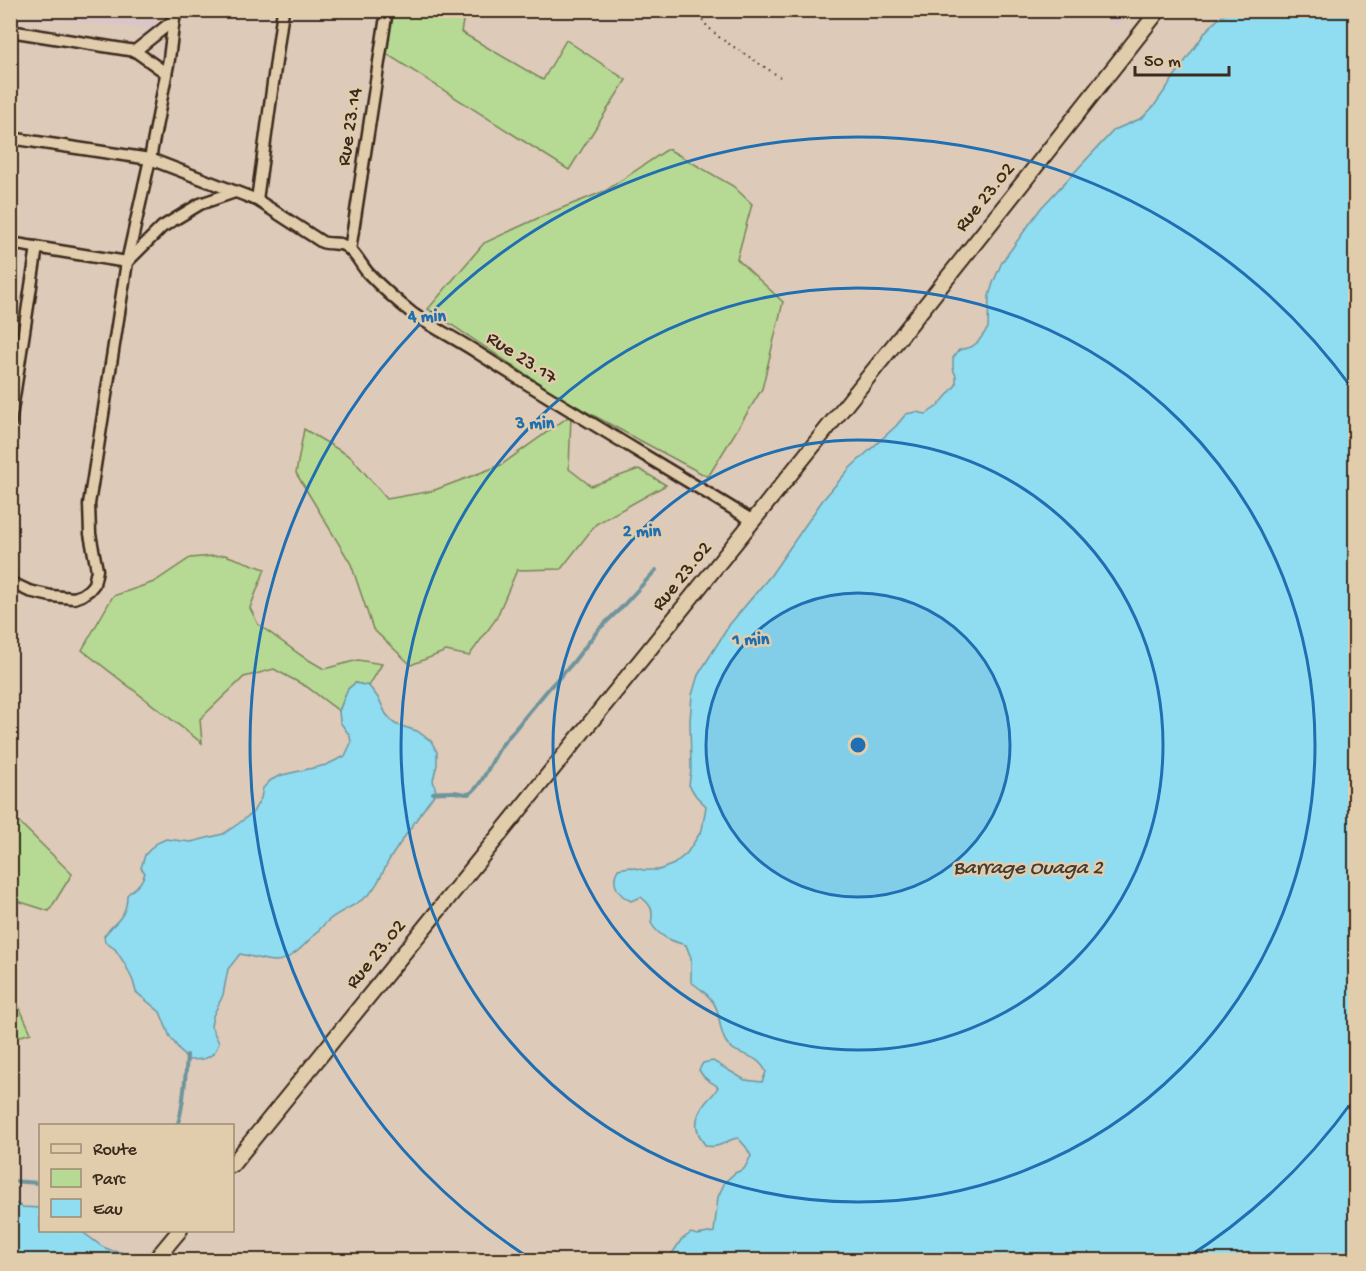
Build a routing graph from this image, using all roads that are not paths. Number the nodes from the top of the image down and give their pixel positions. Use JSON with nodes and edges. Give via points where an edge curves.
{"nodes":[{"id":1,"x":283,"y":10,"type":"edge"},
{"id":2,"x":387,"y":10,"type":"edge"},
{"id":3,"x":1159,"y":10,"type":"edge"},
{"id":4,"x":174,"y":15,"type":"edge"},
{"id":5,"x":10,"y":31,"type":"edge"},
{"id":6,"x":135,"y":51,"type":"junction"},
{"id":7,"x":166,"y":74,"type":"junction"},
{"id":8,"x":10,"y":138,"type":"edge"},
{"id":9,"x":150,"y":159,"type":"junction"},
{"id":10,"x":235,"y":192,"type":"junction"},
{"id":11,"x":257,"y":200,"type":"junction"},
{"id":12,"x":10,"y":243,"type":"edge"},
{"id":13,"x":37,"y":247,"type":"junction"},
{"id":14,"x":350,"y":250,"type":"junction"},
{"id":15,"x":127,"y":262,"type":"junction"},
{"id":16,"x":10,"y":423,"type":"edge"},
{"id":17,"x":753,"y":521,"type":"junction"},
{"id":18,"x":10,"y":581,"type":"edge"},
{"id":19,"x":234,"y":1163,"type":"edge"},
{"id":20,"x":178,"y":1232,"type":"edge"},
{"id":21,"x":155,"y":1260,"type":"edge"}],
"edges":[{"from":1,"to":11,"type":"street"},
{"from":2,"to":14,"type":"street","name":"Rue 23.14"},
{"from":3,"to":17,"type":"street","name":"Rue 23.02"},
{"from":4,"to":6,"type":"street"},
{"from":4,"to":7,"type":"street"},
{"from":5,"to":6,"type":"street"},
{"from":6,"to":7,"type":"street"},
{"from":7,"to":9,"type":"street"},
{"from":8,"to":9,"type":"street"},
{"from":9,"to":10,"type":"street"},
{"from":9,"to":15,"type":"street"},
{"from":10,"to":11,"type":"street"},
{"from":10,"to":15,"type":"street","via":[[200,204],[162,227]]},
{"from":11,"to":14,"type":"street","via":[[322,242],[340,244]]},
{"from":12,"to":13,"type":"street"},
{"from":13,"to":15,"type":"street"},
{"from":13,"to":16,"type":"street"},
{"from":14,"to":17,"type":"street","name":"Rue 23.17","via":[[367,272],[412,312]]},
{"from":15,"to":18,"type":"street","via":[[89,504],[94,584],[74,598],[29,591]]},
{"from":17,"to":19,"type":"street","name":"Rue 23.02"},
{"from":20,"to":21,"type":"street"}]}
